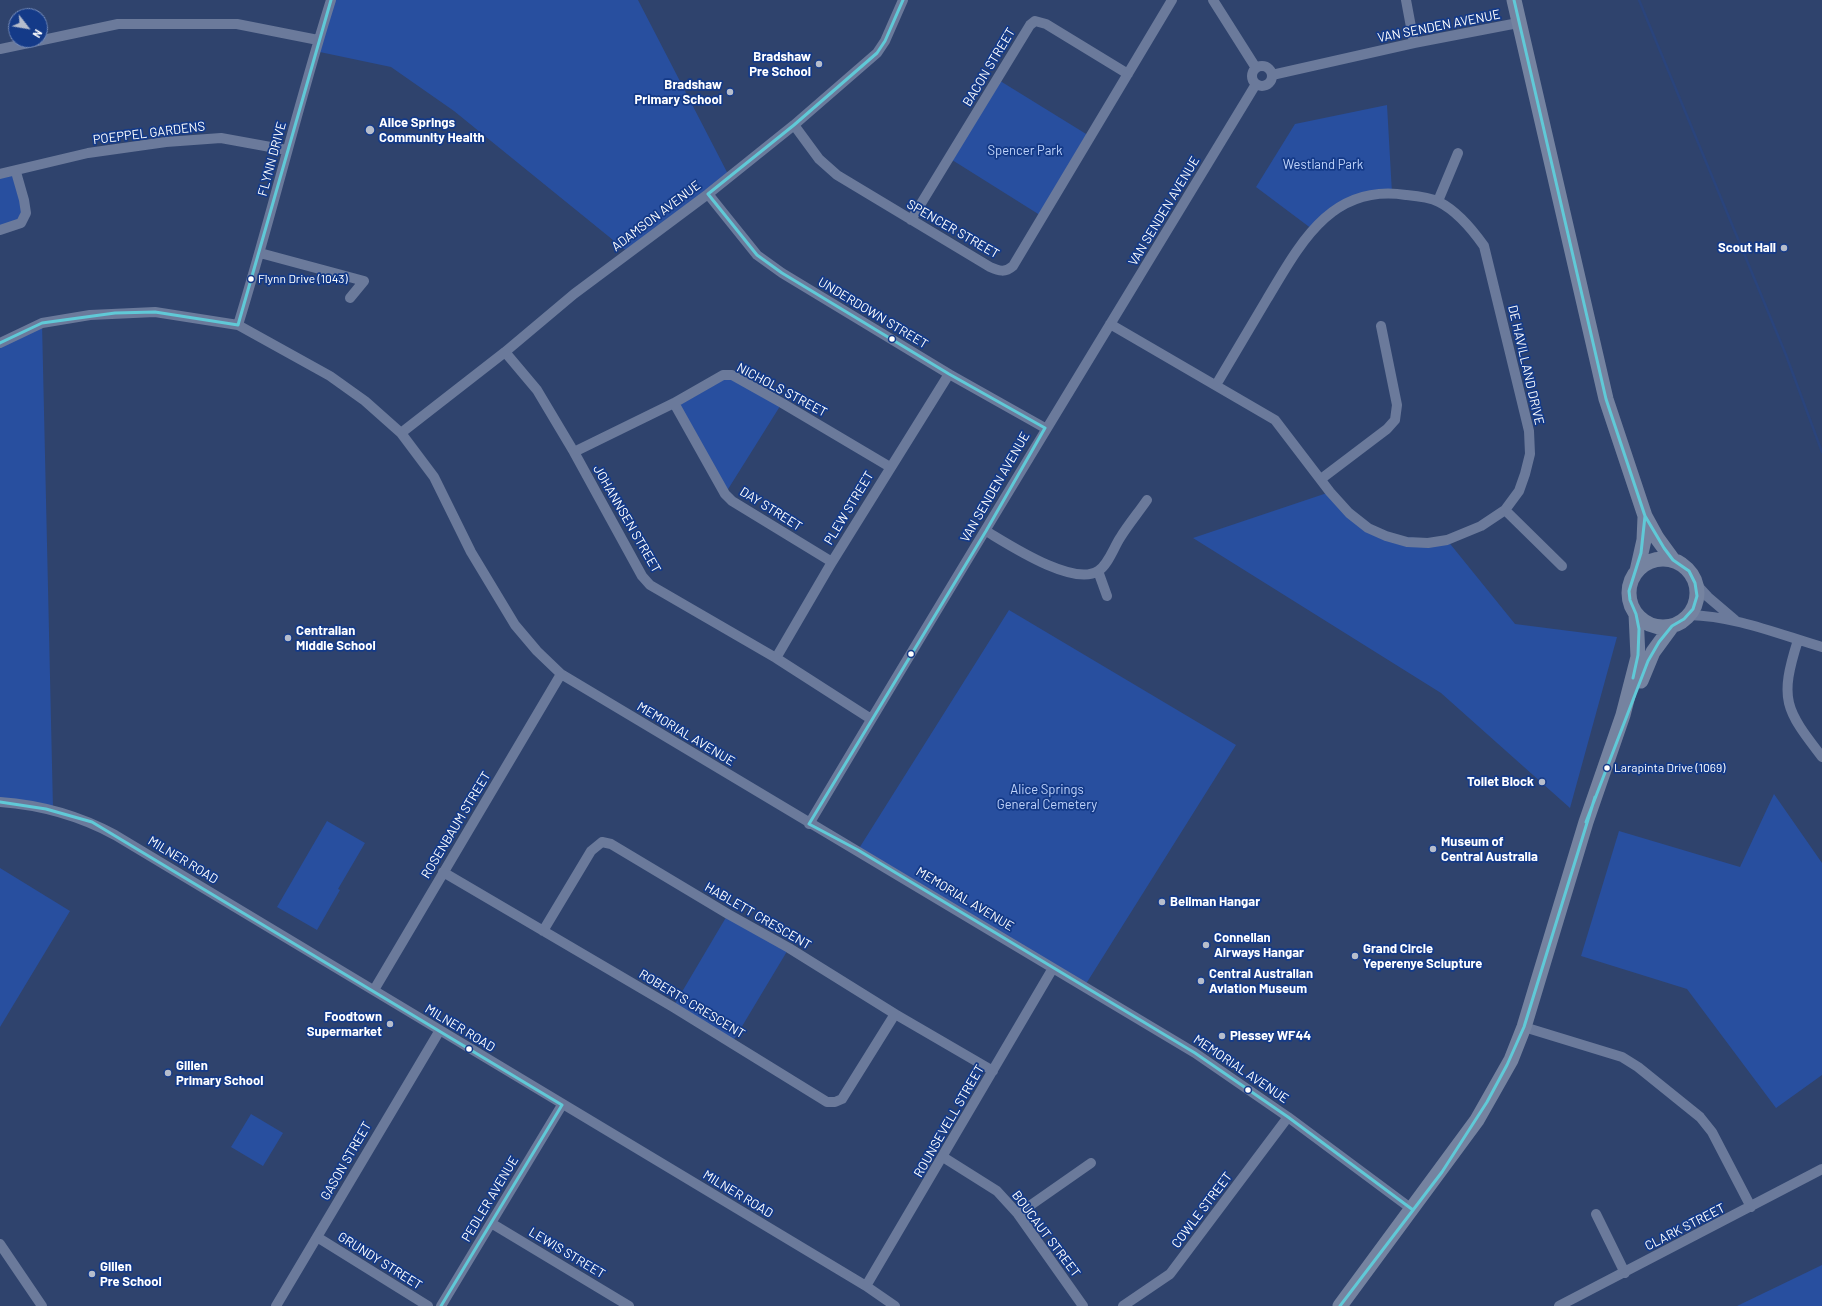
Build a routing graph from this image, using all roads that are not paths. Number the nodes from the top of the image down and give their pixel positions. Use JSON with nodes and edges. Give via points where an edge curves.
{"nodes":[{"id":1,"x":331,"y":0,"type":"edge"},
{"id":2,"x":903,"y":0,"type":"edge"},
{"id":3,"x":1172,"y":0,"type":"edge"},
{"id":4,"x":1213,"y":0,"type":"edge"},
{"id":5,"x":1406,"y":0,"type":"edge"},
{"id":6,"x":1514,"y":0,"type":"edge"},
{"id":7,"x":1518,"y":23,"type":"junction"},
{"id":8,"x":318,"y":40,"type":"junction"},
{"id":9,"x":1414,"y":43,"type":"junction"},
{"id":10,"x":0,"y":49,"type":"edge"},
{"id":11,"x":1256,"y":68,"type":"junction"},
{"id":12,"x":1128,"y":74,"type":"junction"},
{"id":13,"x":1272,"y":74,"type":"junction"},
{"id":14,"x":1256,"y":84,"type":"junction"},
{"id":15,"x":794,"y":125,"type":"junction"},
{"id":16,"x":287,"y":150,"type":"junction"},
{"id":17,"x":1458,"y":153,"type":"dead end"},
{"id":18,"x":16,"y":172,"type":"junction"},
{"id":19,"x":0,"y":174,"type":"edge"},
{"id":20,"x":708,"y":194,"type":"junction"},
{"id":21,"x":1438,"y":201,"type":"junction"},
{"id":22,"x":911,"y":220,"type":"junction"},
{"id":23,"x":0,"y":230,"type":"edge"},
{"id":24,"x":260,"y":253,"type":"junction"},
{"id":25,"x":350,"y":298,"type":"dead end"},
{"id":26,"x":1110,"y":324,"type":"junction"},
{"id":27,"x":238,"y":325,"type":"junction"},
{"id":28,"x":1380,"y":326,"type":"dead end"},
{"id":29,"x":0,"y":343,"type":"edge"},
{"id":30,"x":505,"y":352,"type":"junction"},
{"id":31,"x":949,"y":374,"type":"junction"},
{"id":32,"x":1216,"y":385,"type":"junction"},
{"id":33,"x":674,"y":403,"type":"junction"},
{"id":34,"x":1045,"y":428,"type":"junction"},
{"id":35,"x":401,"y":433,"type":"junction"},
{"id":36,"x":574,"y":452,"type":"junction"},
{"id":37,"x":890,"y":467,"type":"junction"},
{"id":38,"x":1321,"y":479,"type":"junction"},
{"id":39,"x":1147,"y":500,"type":"dead end"},
{"id":40,"x":1505,"y":510,"type":"junction"},
{"id":41,"x":1645,"y":516,"type":"junction"},
{"id":42,"x":986,"y":530,"type":"junction"},
{"id":43,"x":1673,"y":560,"type":"junction"},
{"id":44,"x":832,"y":562,"type":"junction"},
{"id":45,"x":1562,"y":566,"type":"dead end"},
{"id":46,"x":1098,"y":571,"type":"junction"},
{"id":47,"x":1636,"y":571,"type":"junction"},
{"id":48,"x":1695,"y":583,"type":"junction"},
{"id":49,"x":1107,"y":596,"type":"dead end"},
{"id":50,"x":1636,"y":614,"type":"junction"},
{"id":51,"x":1689,"y":615,"type":"junction"},
{"id":52,"x":1735,"y":620,"type":"junction"},
{"id":53,"x":1672,"y":626,"type":"junction"},
{"id":54,"x":1798,"y":640,"type":"junction"},
{"id":55,"x":1822,"y":647,"type":"edge"},
{"id":56,"x":776,"y":658,"type":"junction"},
{"id":57,"x":561,"y":674,"type":"junction"},
{"id":58,"x":871,"y":719,"type":"junction"},
{"id":59,"x":1822,"y":757,"type":"edge"},
{"id":60,"x":0,"y":802,"type":"edge"},
{"id":61,"x":1586,"y":822,"type":"junction"},
{"id":62,"x":809,"y":824,"type":"junction"},
{"id":63,"x":444,"y":872,"type":"junction"},
{"id":64,"x":543,"y":930,"type":"junction"},
{"id":65,"x":1053,"y":968,"type":"junction"},
{"id":66,"x":374,"y":990,"type":"junction"},
{"id":67,"x":895,"y":1014,"type":"junction"},
{"id":68,"x":1524,"y":1026,"type":"junction"},
{"id":69,"x":440,"y":1030,"type":"junction"},
{"id":70,"x":993,"y":1071,"type":"junction"},
{"id":71,"x":562,"y":1105,"type":"junction"},
{"id":72,"x":1288,"y":1117,"type":"junction"},
{"id":73,"x":943,"y":1157,"type":"junction"},
{"id":74,"x":1091,"y":1163,"type":"dead end"},
{"id":75,"x":1822,"y":1169,"type":"edge"},
{"id":76,"x":1751,"y":1207,"type":"junction"},
{"id":77,"x":1413,"y":1210,"type":"junction"},
{"id":78,"x":1018,"y":1214,"type":"junction"},
{"id":79,"x":1596,"y":1214,"type":"dead end"},
{"id":80,"x":491,"y":1223,"type":"junction"},
{"id":81,"x":318,"y":1237,"type":"junction"},
{"id":82,"x":0,"y":1244,"type":"edge"},
{"id":83,"x":1624,"y":1273,"type":"junction"},
{"id":84,"x":866,"y":1286,"type":"junction"},
{"id":85,"x":42,"y":1306,"type":"edge"},
{"id":86,"x":276,"y":1306,"type":"edge"},
{"id":87,"x":428,"y":1306,"type":"edge"},
{"id":88,"x":440,"y":1306,"type":"edge"},
{"id":89,"x":629,"y":1306,"type":"edge"},
{"id":90,"x":895,"y":1306,"type":"edge"},
{"id":91,"x":1083,"y":1306,"type":"edge"},
{"id":92,"x":1123,"y":1306,"type":"edge"},
{"id":93,"x":1340,"y":1306,"type":"edge"},
{"id":94,"x":1559,"y":1306,"type":"edge"}],
"edges":[{"from":1,"to":8,"type":"street","name":"FLYNN DRIVE"},
{"from":2,"to":15,"type":"street","name":"ADAMSON AVENUE","via":[[877,53]]},
{"from":3,"to":12,"type":"street","name":"SPENCER STREET"},
{"from":4,"to":11,"type":"street"},
{"from":5,"to":9,"type":"street"},
{"from":6,"to":7,"type":"main road"},
{"from":7,"to":9,"type":"street","name":"VAN SENDEN AVENUE"},
{"from":7,"to":41,"type":"main road","via":[[1606,399]]},
{"from":8,"to":10,"type":"street","via":[[236,24],[118,24]]},
{"from":8,"to":16,"type":"street","name":"FLYNN DRIVE"},
{"from":9,"to":13,"type":"street","name":"VAN SENDEN AVENUE"},
{"from":11,"to":13,"type":"street","via":[[1265,66]]},
{"from":11,"to":14,"type":"street","via":[[1252,75]]},
{"from":12,"to":22,"type":"street","name":"SPENCER STREET","via":[[1040,223],[1008,270],[999,271],[990,267]]},
{"from":12,"to":22,"type":"street","name":"BACON STREET","via":[[1046,24],[1035,21]]},
{"from":13,"to":14,"type":"street","via":[[1268,84]]},
{"from":14,"to":26,"type":"street","name":"VAN SENDEN AVENUE"},
{"from":15,"to":20,"type":"street","name":"ADAMSON AVENUE"},
{"from":15,"to":22,"type":"street","name":"SPENCER STREET","via":[[819,158],[837,175]]},
{"from":16,"to":18,"type":"street","name":"POEPPEL GARDENS","via":[[221,138],[166,142],[88,153]]},
{"from":16,"to":24,"type":"street","name":"FLYNN DRIVE"},
{"from":17,"to":21,"type":"street"},
{"from":18,"to":19,"type":"street","name":"POEPPEL GARDENS"},
{"from":18,"to":23,"type":"street","via":[[26,213],[21,223]]},
{"from":20,"to":30,"type":"street","name":"ADAMSON AVENUE","via":[[574,294]]},
{"from":20,"to":31,"type":"street","name":"UNDERDOWN STREET","via":[[756,255]]},
{"from":21,"to":32,"type":"street","name":"DE HAVILLAND DRIVE","via":[[1392,192],[1369,195],[1348,202],[1312,229]]},
{"from":21,"to":40,"type":"street","name":"DE HAVILLAND DRIVE","via":[[1473,231],[1484,246],[1528,430],[1530,454],[1525,474],[1519,491]]},
{"from":24,"to":25,"type":"street","via":[[364,281]]},
{"from":24,"to":27,"type":"street","name":"FLYNN DRIVE"},
{"from":26,"to":32,"type":"street","name":"DE HAVILLAND DRIVE"},
{"from":26,"to":34,"type":"street","name":"VAN SENDEN AVENUE"},
{"from":27,"to":29,"type":"street","name":"MEMORIAL AVENUE","via":[[156,312],[115,313],[42,323]]},
{"from":27,"to":35,"type":"street","name":"MEMORIAL AVENUE","via":[[330,376],[365,401]]},
{"from":28,"to":38,"type":"street","via":[[1397,405],[1395,420]]},
{"from":30,"to":35,"type":"street","name":"ADAMSON AVENUE"},
{"from":30,"to":36,"type":"street","name":"JOHANNSEN STREET","via":[[537,390]]},
{"from":31,"to":34,"type":"street","name":"UNDERDOWN STREET"},
{"from":31,"to":37,"type":"street","name":"PLEW STREET"},
{"from":32,"to":38,"type":"street","name":"DE HAVILLAND DRIVE","via":[[1275,420]]},
{"from":33,"to":36,"type":"street","name":"NICHOLS STREET"},
{"from":33,"to":37,"type":"street","name":"NICHOLS STREET","via":[[723,375],[732,375]]},
{"from":33,"to":44,"type":"street","name":"DAY STREET","via":[[725,494],[732,501]]},
{"from":34,"to":42,"type":"street","name":"VAN SENDEN AVENUE"},
{"from":35,"to":57,"type":"street","name":"MEMORIAL AVENUE","via":[[434,477],[471,552],[515,625]]},
{"from":36,"to":56,"type":"street","name":"JOHANNSEN STREET","via":[[642,576],[650,584]]},
{"from":37,"to":44,"type":"street","name":"PLEW STREET"},
{"from":38,"to":40,"type":"street","name":"DE HAVILLAND DRIVE","via":[[1349,513],[1368,528],[1407,542],[1428,543],[1446,540],[1481,526]]},
{"from":39,"to":46,"type":"street"},
{"from":40,"to":45,"type":"street"},
{"from":41,"to":43,"type":"main road"},
{"from":41,"to":47,"type":"main road","via":[[1644,540]]},
{"from":42,"to":46,"type":"street","via":[[1038,562],[1068,572],[1087,574]]},
{"from":42,"to":58,"type":"street","name":"VAN SENDEN AVENUE"},
{"from":43,"to":47,"type":"main road","via":[[1653,560]]},
{"from":43,"to":48,"type":"main road","via":[[1689,571]]},
{"from":44,"to":56,"type":"street","name":"PLEW STREET"},
{"from":46,"to":49,"type":"street"},
{"from":47,"to":50,"type":"main road","via":[[1629,589],[1630,602]]},
{"from":48,"to":51,"type":"main road","via":[[1695,603]]},
{"from":48,"to":52,"type":"street"},
{"from":50,"to":53,"type":"main road","via":[[1652,625]]},
{"from":50,"to":61,"type":"main road","via":[[1639,646],[1637,665],[1623,715]]},
{"from":51,"to":52,"type":"street","via":[[1709,615]]},
{"from":51,"to":53,"type":"main road"},
{"from":52,"to":54,"type":"street"},
{"from":53,"to":61,"type":"main road","via":[[1648,661]]},
{"from":54,"to":55,"type":"street"},
{"from":54,"to":59,"type":"street","via":[[1788,670],[1788,704],[1796,722]]},
{"from":56,"to":58,"type":"street","name":"JOHANNSEN STREET"},
{"from":57,"to":62,"type":"street","name":"MEMORIAL AVENUE"},
{"from":57,"to":63,"type":"street","name":"ROSENBAUM STREET"},
{"from":58,"to":62,"type":"street","name":"VAN SENDEN AVENUE"},
{"from":60,"to":66,"type":"street","name":"MILNER ROAD","via":[[53,809],[92,822]]},
{"from":61,"to":68,"type":"main road"},
{"from":62,"to":65,"type":"street","name":"MEMORIAL AVENUE","via":[[858,850]]},
{"from":63,"to":64,"type":"street","name":"ROBERTS CRESCENT"},
{"from":63,"to":66,"type":"street","name":"ROSENBAUM STREET"},
{"from":64,"to":67,"type":"street","name":"HABLETT CRESCENT","via":[[591,851],[602,842],[611,844]]},
{"from":64,"to":67,"type":"street","name":"ROBERTS CRESCENT","via":[[827,1102],[842,1099]]},
{"from":65,"to":70,"type":"street","name":"ROUNSEVELL STREET"},
{"from":65,"to":72,"type":"street","name":"MEMORIAL AVENUE","via":[[1195,1053]]},
{"from":66,"to":69,"type":"street","name":"MILNER ROAD"},
{"from":67,"to":70,"type":"street","name":"HABLETT CRESCENT"},
{"from":68,"to":76,"type":"street","via":[[1622,1057],[1638,1066],[1700,1117],[1712,1132]]},
{"from":68,"to":77,"type":"main road","via":[[1510,1060],[1478,1120]]},
{"from":69,"to":71,"type":"street","name":"MILNER ROAD"},
{"from":69,"to":81,"type":"street","name":"GASON STREET"},
{"from":70,"to":73,"type":"street","name":"ROUNSEVELL STREET"},
{"from":71,"to":80,"type":"street","name":"PEDLER AVENUE"},
{"from":71,"to":84,"type":"street","name":"MILNER ROAD"},
{"from":72,"to":77,"type":"street","name":"MEMORIAL AVENUE"},
{"from":72,"to":92,"type":"street","name":"COWLE STREET","via":[[1170,1274]]},
{"from":73,"to":78,"type":"street","name":"BOUCAUT STREET","via":[[997,1191]]},
{"from":73,"to":84,"type":"street","name":"ROUNSEVELL STREET"},
{"from":74,"to":78,"type":"street"},
{"from":75,"to":76,"type":"street","name":"CLARK STREET"},
{"from":76,"to":83,"type":"street","name":"CLARK STREET"},
{"from":77,"to":93,"type":"main road"},
{"from":78,"to":91,"type":"street","name":"BOUCAUT STREET"},
{"from":79,"to":83,"type":"street"},
{"from":80,"to":88,"type":"street","name":"PEDLER AVENUE"},
{"from":80,"to":89,"type":"street","name":"LEWIS STREET"},
{"from":81,"to":86,"type":"street","name":"GASON STREET"},
{"from":81,"to":87,"type":"street","name":"GRUNDY STREET"},
{"from":82,"to":85,"type":"street"},
{"from":83,"to":94,"type":"street","name":"CLARK STREET"},
{"from":84,"to":90,"type":"street","name":"MILNER ROAD"}]}
